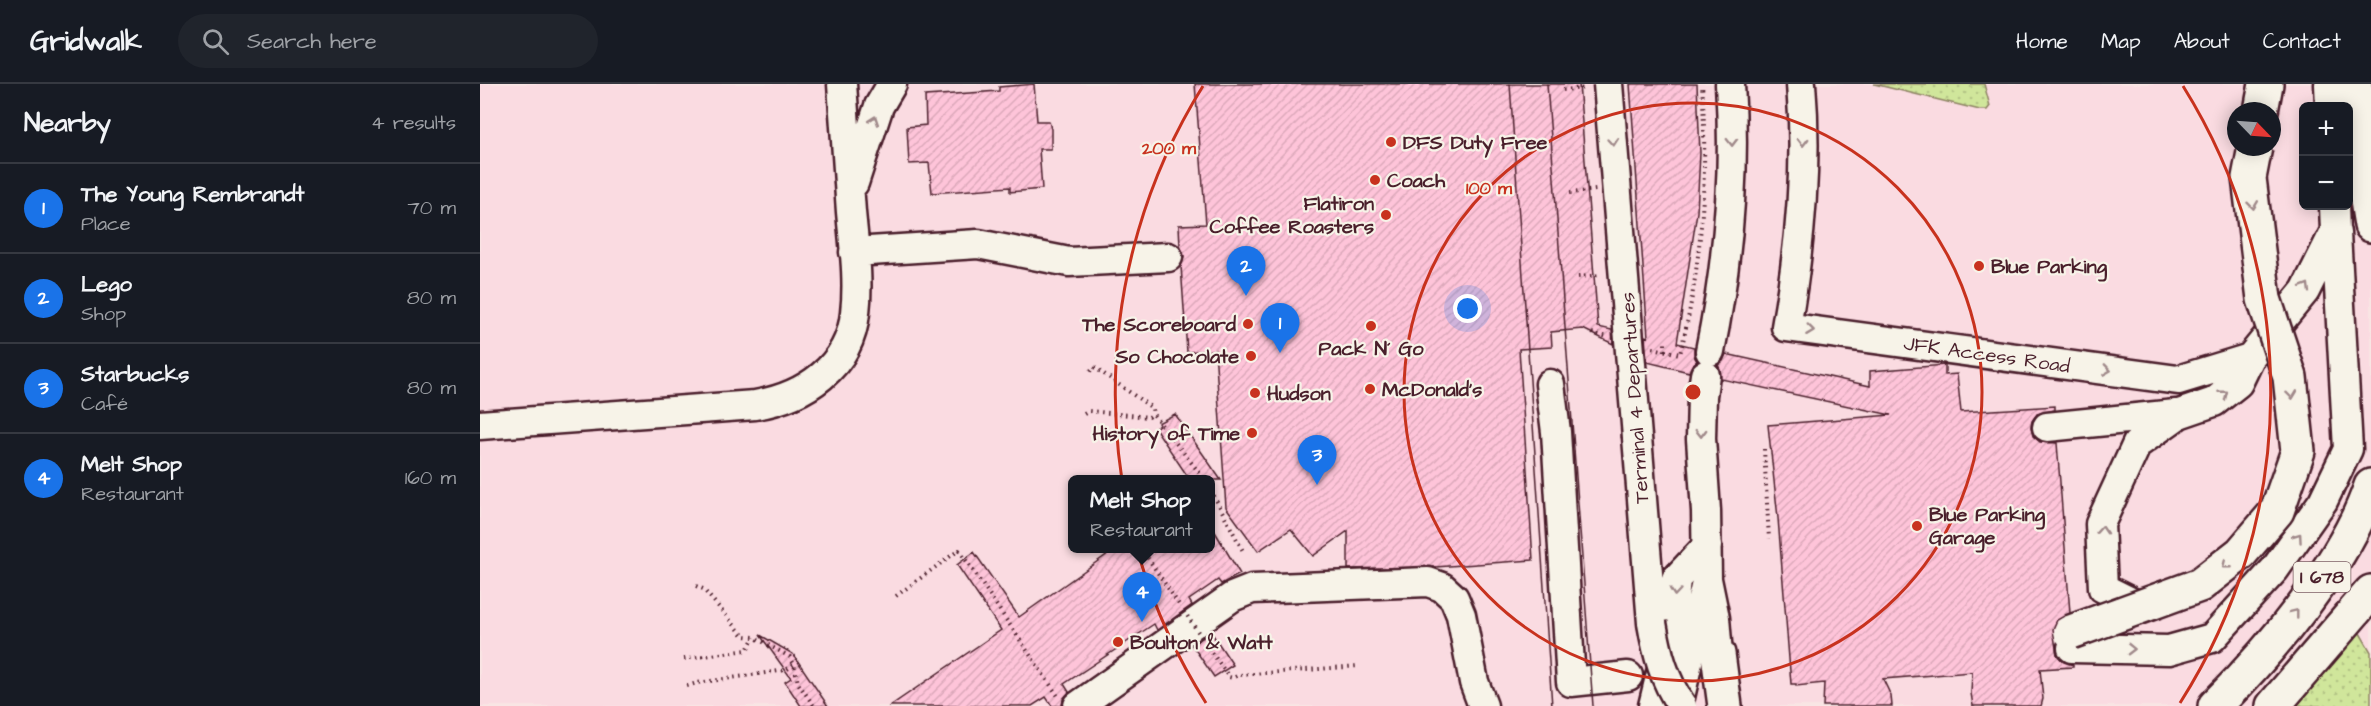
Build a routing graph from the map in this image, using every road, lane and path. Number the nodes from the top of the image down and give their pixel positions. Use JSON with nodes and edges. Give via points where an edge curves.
{"nodes":[{"id":1,"x":842,"y":84,"type":"edge"},
{"id":2,"x":892,"y":84,"type":"edge"},
{"id":3,"x":1608,"y":84,"type":"edge"},
{"id":4,"x":1702,"y":84,"type":"edge"},
{"id":5,"x":1730,"y":84,"type":"edge"},
{"id":6,"x":1801,"y":84,"type":"edge"},
{"id":7,"x":2266,"y":84,"type":"edge"},
{"id":8,"x":2329,"y":84,"type":"edge"},
{"id":9,"x":2355,"y":84,"type":"edge"},
{"id":10,"x":1573,"y":89,"type":"dead end"},
{"id":11,"x":1563,"y":90,"type":"dead end"},
{"id":12,"x":2263,"y":102,"type":"edge"},
{"id":13,"x":2330,"y":102,"type":"edge"},
{"id":14,"x":2253,"y":156,"type":"edge"},
{"id":15,"x":1581,"y":192,"type":"dead end"},
{"id":16,"x":1570,"y":193,"type":"dead end"},
{"id":17,"x":850,"y":196,"type":"junction"},
{"id":18,"x":2335,"y":218,"type":"edge"},
{"id":19,"x":2371,"y":225,"type":"edge"},
{"id":20,"x":854,"y":252,"type":"junction"},
{"id":21,"x":1168,"y":257,"type":"dead end"},
{"id":22,"x":1587,"y":276,"type":"dead end"},
{"id":23,"x":1578,"y":277,"type":"dead end"},
{"id":24,"x":1665,"y":340,"type":"dead end"},
{"id":25,"x":1665,"y":351,"type":"dead end"},
{"id":26,"x":1680,"y":354,"type":"dead end"},
{"id":27,"x":2250,"y":358,"type":"junction"},
{"id":28,"x":1089,"y":371,"type":"dead end"},
{"id":29,"x":2178,"y":380,"type":"junction"},
{"id":30,"x":1550,"y":384,"type":"dead end"},
{"id":31,"x":1084,"y":414,"type":"dead end"},
{"id":32,"x":1153,"y":414,"type":"junction"},
{"id":33,"x":2179,"y":414,"type":"junction"},
{"id":34,"x":480,"y":425,"type":"edge"},
{"id":35,"x":2047,"y":427,"type":"dead end"},
{"id":36,"x":1764,"y":449,"type":"dead end"},
{"id":37,"x":1202,"y":475,"type":"edge"},
{"id":38,"x":2371,"y":486,"type":"edge"},
{"id":39,"x":1215,"y":498,"type":"edge"},
{"id":40,"x":1769,"y":539,"type":"dead end"},
{"id":41,"x":1707,"y":546,"type":"junction"},
{"id":42,"x":1243,"y":551,"type":"dead end"},
{"id":43,"x":1144,"y":553,"type":"edge"},
{"id":44,"x":1707,"y":579,"type":"junction"},
{"id":45,"x":696,"y":586,"type":"dead end"},
{"id":46,"x":2371,"y":592,"type":"edge"},
{"id":47,"x":896,"y":596,"type":"dead end"},
{"id":48,"x":1174,"y":598,"type":"dead end"},
{"id":49,"x":2139,"y":606,"type":"junction"},
{"id":50,"x":1184,"y":611,"type":"dead end"},
{"id":51,"x":754,"y":637,"type":"junction"},
{"id":52,"x":2072,"y":640,"type":"joint"},
{"id":53,"x":1718,"y":654,"type":"joint"},
{"id":54,"x":684,"y":659,"type":"dead end"},
{"id":55,"x":2258,"y":659,"type":"junction"},
{"id":56,"x":794,"y":664,"type":"junction"},
{"id":57,"x":1359,"y":666,"type":"dead end"},
{"id":58,"x":1628,"y":676,"type":"dead end"},
{"id":59,"x":687,"y":686,"type":"dead end"},
{"id":60,"x":1069,"y":702,"type":"edge"},
{"id":61,"x":814,"y":706,"type":"edge"},
{"id":62,"x":1483,"y":706,"type":"edge"},
{"id":63,"x":1653,"y":706,"type":"edge"},
{"id":64,"x":1680,"y":706,"type":"edge"},
{"id":65,"x":1725,"y":706,"type":"edge"},
{"id":66,"x":2203,"y":706,"type":"edge"},
{"id":67,"x":2215,"y":706,"type":"edge"},
{"id":68,"x":2273,"y":706,"type":"edge"}],
"edges":[{"from":1,"to":17,"type":"street"},
{"from":17,"to":2,"type":"street","one_way":true,"via":[[879,106]]},
{"from":3,"to":64,"type":"street","name":"Terminal 4 Departures","one_way":true,"bridge":true,"via":[[1652,623],[1661,665]]},
{"from":4,"to":26,"type":"path","via":[[1706,142],[1702,215]]},
{"from":5,"to":41,"type":"street","one_way":true,"via":[[1730,217],[1702,396]]},
{"from":6,"to":29,"type":"street","name":"JFK Access Road","one_way":true,"via":[[1802,192],[1786,327]]},
{"from":7,"to":12,"type":"highway"},
{"from":8,"to":13,"type":"street"},
{"from":9,"to":19,"type":"highway"},
{"from":10,"to":11,"type":"path"},
{"from":14,"to":49,"type":"highway","one_way":true,"bridge":true,"via":[[2249,178],[2264,299],[2290,377],[2298,451],[2277,511],[2241,553],[2200,585]]},
{"from":15,"to":16,"type":"path"},
{"from":17,"to":20,"type":"street"},
{"from":27,"to":18,"type":"street","one_way":true,"via":[[2305,291]]},
{"from":52,"to":18,"type":"street","one_way":true,"via":[[2169,650],[2212,638],[2275,569],[2323,501],[2348,449]]},
{"from":20,"to":21,"type":"street","via":[[978,244],[1069,262]]},
{"from":20,"to":34,"type":"street","via":[[855,312],[848,339],[825,374],[802,391],[755,405]]},
{"from":22,"to":23,"type":"path"},
{"from":24,"to":25,"type":"path"},
{"from":27,"to":29,"type":"street","name":"JFK Access Road"},
{"from":33,"to":27,"type":"street","one_way":true,"via":[[2214,402],[2238,383]]},
{"from":28,"to":32,"type":"path","via":[[1094,367],[1152,408]]},
{"from":29,"to":33,"type":"street"},
{"from":30,"to":58,"type":"street","via":[[1571,682]]},
{"from":31,"to":32,"type":"path"},
{"from":32,"to":37,"type":"path"},
{"from":33,"to":35,"type":"street"},
{"from":49,"to":33,"type":"street","one_way":true,"via":[[2103,588],[2100,524],[2137,444]]},
{"from":36,"to":40,"type":"path"},
{"from":55,"to":38,"type":"highway","number":"I 678","one_way":true,"via":[[2323,575]]},
{"from":39,"to":42,"type":"path"},
{"from":41,"to":44,"type":"street"},
{"from":41,"to":63,"type":"street","one_way":true,"via":[[1676,579],[1671,632]]},
{"from":43,"to":48,"type":"path"},
{"from":44,"to":53,"type":"street"},
{"from":44,"to":64,"type":"street"},
{"from":45,"to":51,"type":"path","via":[[744,636]]},
{"from":46,"to":68,"type":"highway"},
{"from":47,"to":60,"type":"path","via":[[959,550]]},
{"from":49,"to":52,"type":"highway","bridge":true},
{"from":50,"to":57,"type":"path","bridge":true,"via":[[1229,677]]},
{"from":51,"to":54,"type":"path","via":[[747,650]]},
{"from":51,"to":56,"type":"path","via":[[790,657]]},
{"from":53,"to":65,"type":"highway"},
{"from":55,"to":66,"type":"highway"},
{"from":55,"to":67,"type":"highway"},
{"from":56,"to":59,"type":"path","via":[[786,670]]},
{"from":56,"to":61,"type":"path","via":[[798,683]]},
{"from":60,"to":62,"type":"street","via":[[1232,597],[1252,589],[1428,582],[1442,586],[1454,598]]}]}
